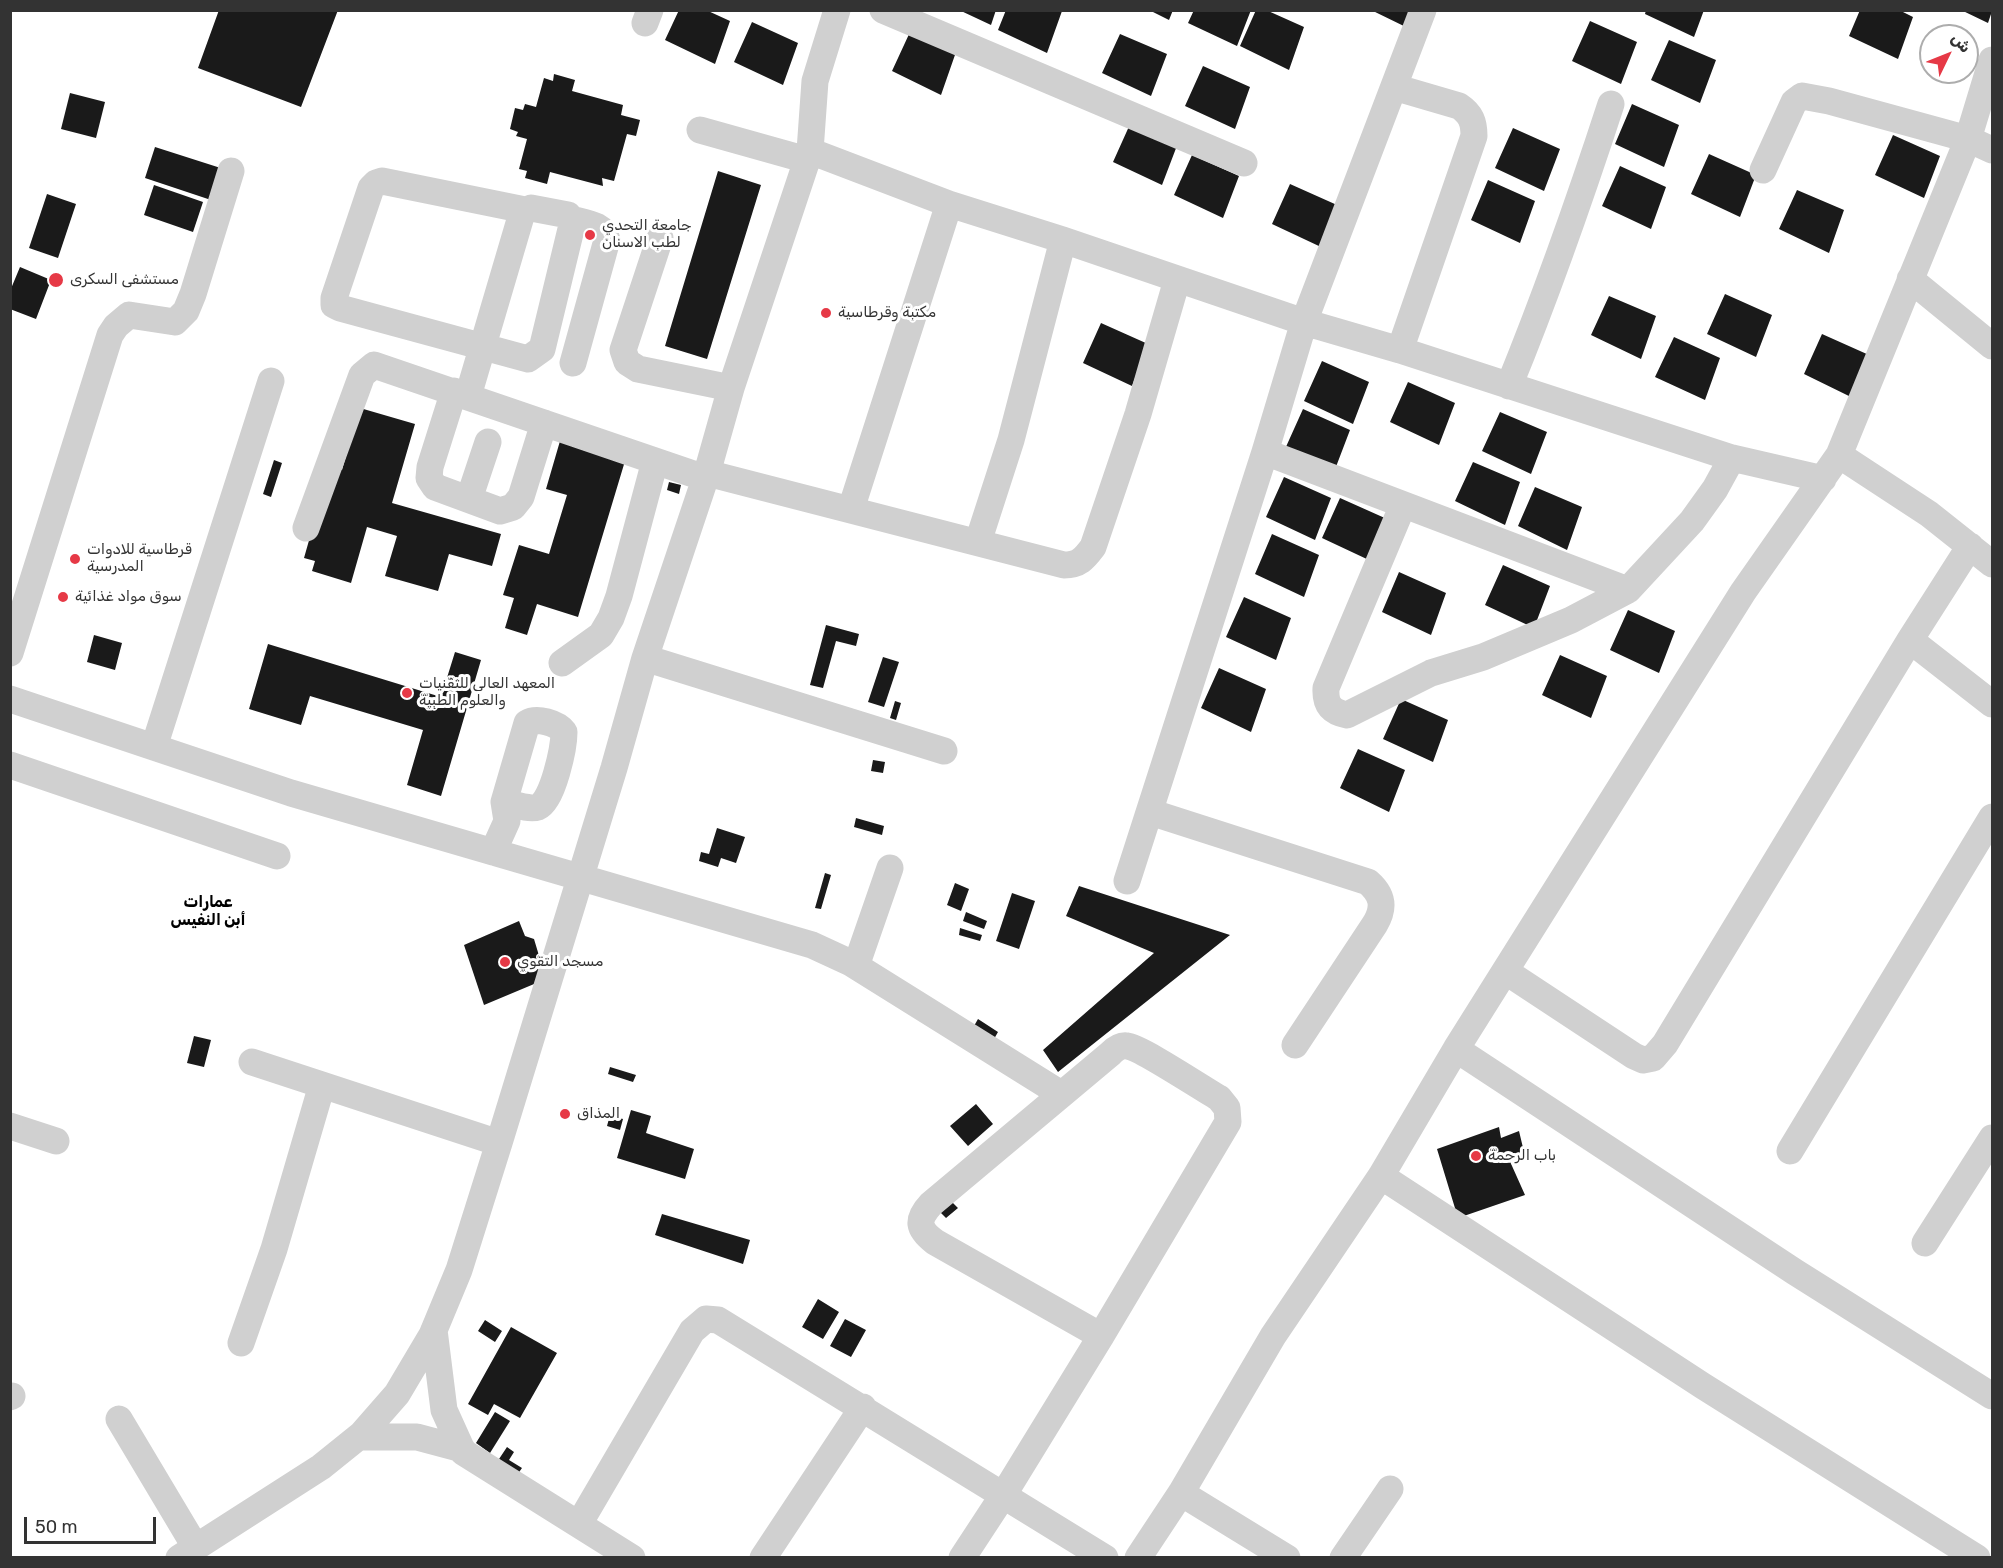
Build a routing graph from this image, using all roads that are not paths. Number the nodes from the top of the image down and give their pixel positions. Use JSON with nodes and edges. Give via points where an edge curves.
{"nodes":[{"id":1,"x":837,"y":10,"type":"edge"},
{"id":2,"x":883,"y":10,"type":"edge"},
{"id":3,"x":1423,"y":10,"type":"edge"},
{"id":4,"x":1992,"y":60,"type":"edge"},
{"id":5,"x":1394,"y":87,"type":"junction"},
{"id":6,"x":1611,"y":104,"type":"dead end"},
{"id":7,"x":700,"y":130,"type":"dead end"},
{"id":8,"x":1968,"y":140,"type":"junction"},
{"id":9,"x":1992,"y":150,"type":"edge"},
{"id":10,"x":808,"y":156,"type":"junction"},
{"id":11,"x":1244,"y":163,"type":"dead end"},
{"id":12,"x":1763,"y":170,"type":"dead end"},
{"id":13,"x":231,"y":171,"type":"dead end"},
{"id":14,"x":949,"y":204,"type":"junction"},
{"id":15,"x":525,"y":210,"type":"junction"},
{"id":16,"x":571,"y":219,"type":"junction"},
{"id":17,"x":660,"y":238,"type":"dead end"},
{"id":18,"x":1063,"y":240,"type":"junction"},
{"id":19,"x":1910,"y":279,"type":"junction"},
{"id":20,"x":1177,"y":280,"type":"junction"},
{"id":21,"x":1304,"y":322,"type":"junction"},
{"id":22,"x":483,"y":346,"type":"junction"},
{"id":23,"x":1992,"y":346,"type":"edge"},
{"id":24,"x":1400,"y":350,"type":"junction"},
{"id":25,"x":573,"y":363,"type":"dead end"},
{"id":26,"x":271,"y":381,"type":"dead end"},
{"id":27,"x":1509,"y":386,"type":"junction"},
{"id":28,"x":731,"y":388,"type":"junction"},
{"id":29,"x":461,"y":394,"type":"junction"},
{"id":30,"x":544,"y":423,"type":"junction"},
{"id":31,"x":488,"y":442,"type":"dead end"},
{"id":32,"x":1265,"y":452,"type":"junction"},
{"id":33,"x":1839,"y":455,"type":"junction"},
{"id":34,"x":1732,"y":458,"type":"junction"},
{"id":35,"x":655,"y":461,"type":"junction"},
{"id":36,"x":706,"y":475,"type":"junction"},
{"id":37,"x":1823,"y":479,"type":"junction"},
{"id":38,"x":469,"y":500,"type":"junction"},
{"id":39,"x":1403,"y":505,"type":"junction"},
{"id":40,"x":850,"y":509,"type":"junction"},
{"id":41,"x":306,"y":528,"type":"dead end"},
{"id":42,"x":978,"y":542,"type":"junction"},
{"id":43,"x":1970,"y":546,"type":"junction"},
{"id":44,"x":1992,"y":564,"type":"edge"},
{"id":45,"x":1628,"y":590,"type":"junction"},
{"id":46,"x":1910,"y":640,"type":"junction"},
{"id":47,"x":10,"y":653,"type":"edge"},
{"id":48,"x":645,"y":658,"type":"junction"},
{"id":49,"x":562,"y":663,"type":"dead end"},
{"id":50,"x":10,"y":699,"type":"edge"},
{"id":51,"x":1992,"y":704,"type":"edge"},
{"id":52,"x":154,"y":747,"type":"junction"},
{"id":53,"x":944,"y":751,"type":"dead end"},
{"id":54,"x":10,"y":765,"type":"edge"},
{"id":55,"x":504,"y":802,"type":"dead end"},
{"id":56,"x":1150,"y":812,"type":"junction"},
{"id":57,"x":1992,"y":817,"type":"edge"},
{"id":58,"x":493,"y":852,"type":"junction"},
{"id":59,"x":277,"y":856,"type":"dead end"},
{"id":60,"x":890,"y":868,"type":"dead end"},
{"id":61,"x":581,"y":878,"type":"junction"},
{"id":62,"x":1127,"y":881,"type":"dead end"},
{"id":63,"x":856,"y":966,"type":"junction"},
{"id":64,"x":1505,"y":971,"type":"junction"},
{"id":65,"x":1295,"y":1045,"type":"dead end"},
{"id":66,"x":1456,"y":1050,"type":"junction"},
{"id":67,"x":252,"y":1062,"type":"dead end"},
{"id":68,"x":322,"y":1085,"type":"junction"},
{"id":69,"x":1061,"y":1094,"type":"junction"},
{"id":70,"x":10,"y":1126,"type":"edge"},
{"id":71,"x":1992,"y":1138,"type":"edge"},
{"id":72,"x":56,"y":1141,"type":"dead end"},
{"id":73,"x":500,"y":1143,"type":"junction"},
{"id":74,"x":1790,"y":1151,"type":"dead end"},
{"id":75,"x":1381,"y":1176,"type":"junction"},
{"id":76,"x":1925,"y":1243,"type":"dead end"},
{"id":77,"x":434,"y":1330,"type":"junction"},
{"id":78,"x":1101,"y":1336,"type":"junction"},
{"id":79,"x":241,"y":1343,"type":"dead end"},
{"id":80,"x":1992,"y":1396,"type":"edge"},
{"id":81,"x":863,"y":1407,"type":"junction"},
{"id":82,"x":119,"y":1419,"type":"dead end"},
{"id":83,"x":359,"y":1437,"type":"junction"},
{"id":84,"x":462,"y":1449,"type":"junction"},
{"id":85,"x":1390,"y":1489,"type":"dead end"},
{"id":86,"x":1180,"y":1493,"type":"junction"},
{"id":87,"x":1004,"y":1494,"type":"junction"},
{"id":88,"x":579,"y":1524,"type":"junction"},
{"id":89,"x":187,"y":1552,"type":"edge"},
{"id":90,"x":632,"y":1557,"type":"edge"},
{"id":91,"x":763,"y":1557,"type":"edge"},
{"id":92,"x":962,"y":1557,"type":"edge"},
{"id":93,"x":1105,"y":1557,"type":"edge"},
{"id":94,"x":1138,"y":1557,"type":"edge"},
{"id":95,"x":1287,"y":1557,"type":"edge"},
{"id":96,"x":1344,"y":1557,"type":"edge"},
{"id":97,"x":1977,"y":1557,"type":"edge"}],
"edges":[{"from":1,"to":10,"type":"street","via":[[815,81]]},
{"from":2,"to":11,"type":"street"},
{"from":3,"to":5,"type":"street"},
{"from":4,"to":8,"type":"street"},
{"from":5,"to":21,"type":"street"},
{"from":5,"to":24,"type":"street","via":[[1459,106],[1467,111],[1474,126],[1474,136]]},
{"from":6,"to":27,"type":"street","via":[[1547,291]]},
{"from":7,"to":10,"type":"street"},
{"from":8,"to":9,"type":"street"},
{"from":8,"to":12,"type":"street","via":[[1802,96],[1794,102]]},
{"from":8,"to":19,"type":"street"},
{"from":10,"to":14,"type":"street"},
{"from":10,"to":28,"type":"street"},
{"from":13,"to":47,"type":"street","via":[[186,311],[175,322],[129,315],[110,335]]},
{"from":14,"to":18,"type":"street"},
{"from":14,"to":40,"type":"street"},
{"from":15,"to":16,"type":"street","via":[[568,215]]},
{"from":15,"to":22,"type":"street"},
{"from":15,"to":22,"type":"street","via":[[382,181],[376,183],[334,298],[334,305],[340,308]]},
{"from":16,"to":22,"type":"street","via":[[542,349],[528,358]]},
{"from":16,"to":25,"type":"street","via":[[600,227],[607,240]]},
{"from":17,"to":28,"type":"street","via":[[623,350],[627,362],[638,369]]},
{"from":18,"to":20,"type":"street"},
{"from":18,"to":42,"type":"street","via":[[1011,440]]},
{"from":19,"to":23,"type":"street"},
{"from":19,"to":33,"type":"street"},
{"from":20,"to":21,"type":"street"},
{"from":20,"to":42,"type":"street","via":[[1138,414],[1093,546],[1085,557],[1075,565],[1064,565]]},
{"from":21,"to":24,"type":"street"},
{"from":21,"to":32,"type":"street"},
{"from":22,"to":29,"type":"street"},
{"from":24,"to":27,"type":"street"},
{"from":26,"to":52,"type":"street"},
{"from":27,"to":34,"type":"street"},
{"from":28,"to":36,"type":"street"},
{"from":29,"to":30,"type":"street"},
{"from":29,"to":38,"type":"street","via":[[429,478],[435,487]]},
{"from":29,"to":41,"type":"street","via":[[374,365],[367,369]]},
{"from":30,"to":35,"type":"street"},
{"from":30,"to":38,"type":"street","via":[[521,497],[513,507],[500,511]]},
{"from":31,"to":38,"type":"street"},
{"from":32,"to":39,"type":"street"},
{"from":32,"to":56,"type":"street"},
{"from":33,"to":37,"type":"street"},
{"from":33,"to":43,"type":"street","via":[[1920,507]]},
{"from":34,"to":37,"type":"street"},
{"from":34,"to":45,"type":"street","via":[[1692,521]]},
{"from":35,"to":36,"type":"street"},
{"from":35,"to":49,"type":"street","via":[[611,618],[601,634]]},
{"from":36,"to":40,"type":"street"},
{"from":36,"to":48,"type":"street"},
{"from":37,"to":64,"type":"street","via":[[1743,592]]},
{"from":39,"to":45,"type":"street"},
{"from":39,"to":45,"type":"street","via":[[1326,688],[1325,698],[1337,713],[1347,715],[1431,674],[1571,620]]},
{"from":40,"to":42,"type":"street"},
{"from":43,"to":44,"type":"street"},
{"from":43,"to":46,"type":"street"},
{"from":46,"to":51,"type":"street"},
{"from":46,"to":64,"type":"street","via":[[1656,1056],[1642,1060],[1634,1056]]},
{"from":48,"to":53,"type":"street"},
{"from":48,"to":61,"type":"street"},
{"from":50,"to":52,"type":"street"},
{"from":52,"to":58,"type":"street","via":[[291,793]]},
{"from":54,"to":59,"type":"street"},
{"from":55,"to":58,"type":"street","via":[[507,821]]},
{"from":56,"to":62,"type":"street"},
{"from":56,"to":65,"type":"street","via":[[1368,882],[1380,897],[1383,907],[1375,924]]},
{"from":57,"to":74,"type":"street"},
{"from":58,"to":61,"type":"street"},
{"from":60,"to":63,"type":"street"},
{"from":61,"to":63,"type":"street","via":[[812,945]]},
{"from":61,"to":73,"type":"street"},
{"from":63,"to":69,"type":"street"},
{"from":64,"to":66,"type":"street"},
{"from":66,"to":75,"type":"street"},
{"from":66,"to":80,"type":"street"},
{"from":67,"to":68,"type":"street"},
{"from":68,"to":73,"type":"street"},
{"from":68,"to":79,"type":"street"},
{"from":69,"to":78,"type":"street","via":[[931,1204],[923,1213],[921,1226],[935,1242]]},
{"from":69,"to":78,"type":"street","via":[[1125,1045],[1219,1098],[1228,1112],[1225,1128]]},
{"from":70,"to":72,"type":"street"},
{"from":71,"to":76,"type":"street"},
{"from":73,"to":77,"type":"street","via":[[459,1270]]},
{"from":75,"to":86,"type":"street","via":[[1274,1336]]},
{"from":75,"to":97,"type":"street","via":[[1713,1392]]},
{"from":77,"to":83,"type":"street","via":[[397,1394]]},
{"from":77,"to":84,"type":"street","via":[[444,1410]]},
{"from":78,"to":87,"type":"street"},
{"from":81,"to":87,"type":"street"},
{"from":81,"to":88,"type":"street","via":[[727,1324],[706,1319],[692,1331]]},
{"from":81,"to":91,"type":"street"},
{"from":82,"to":89,"type":"street"},
{"from":83,"to":84,"type":"street","via":[[417,1437]]},
{"from":83,"to":89,"type":"street","via":[[321,1467]]},
{"from":84,"to":88,"type":"street"},
{"from":85,"to":96,"type":"street"},
{"from":86,"to":94,"type":"street"},
{"from":86,"to":95,"type":"street"},
{"from":87,"to":92,"type":"street"},
{"from":87,"to":93,"type":"street"},
{"from":88,"to":90,"type":"street"}]}
